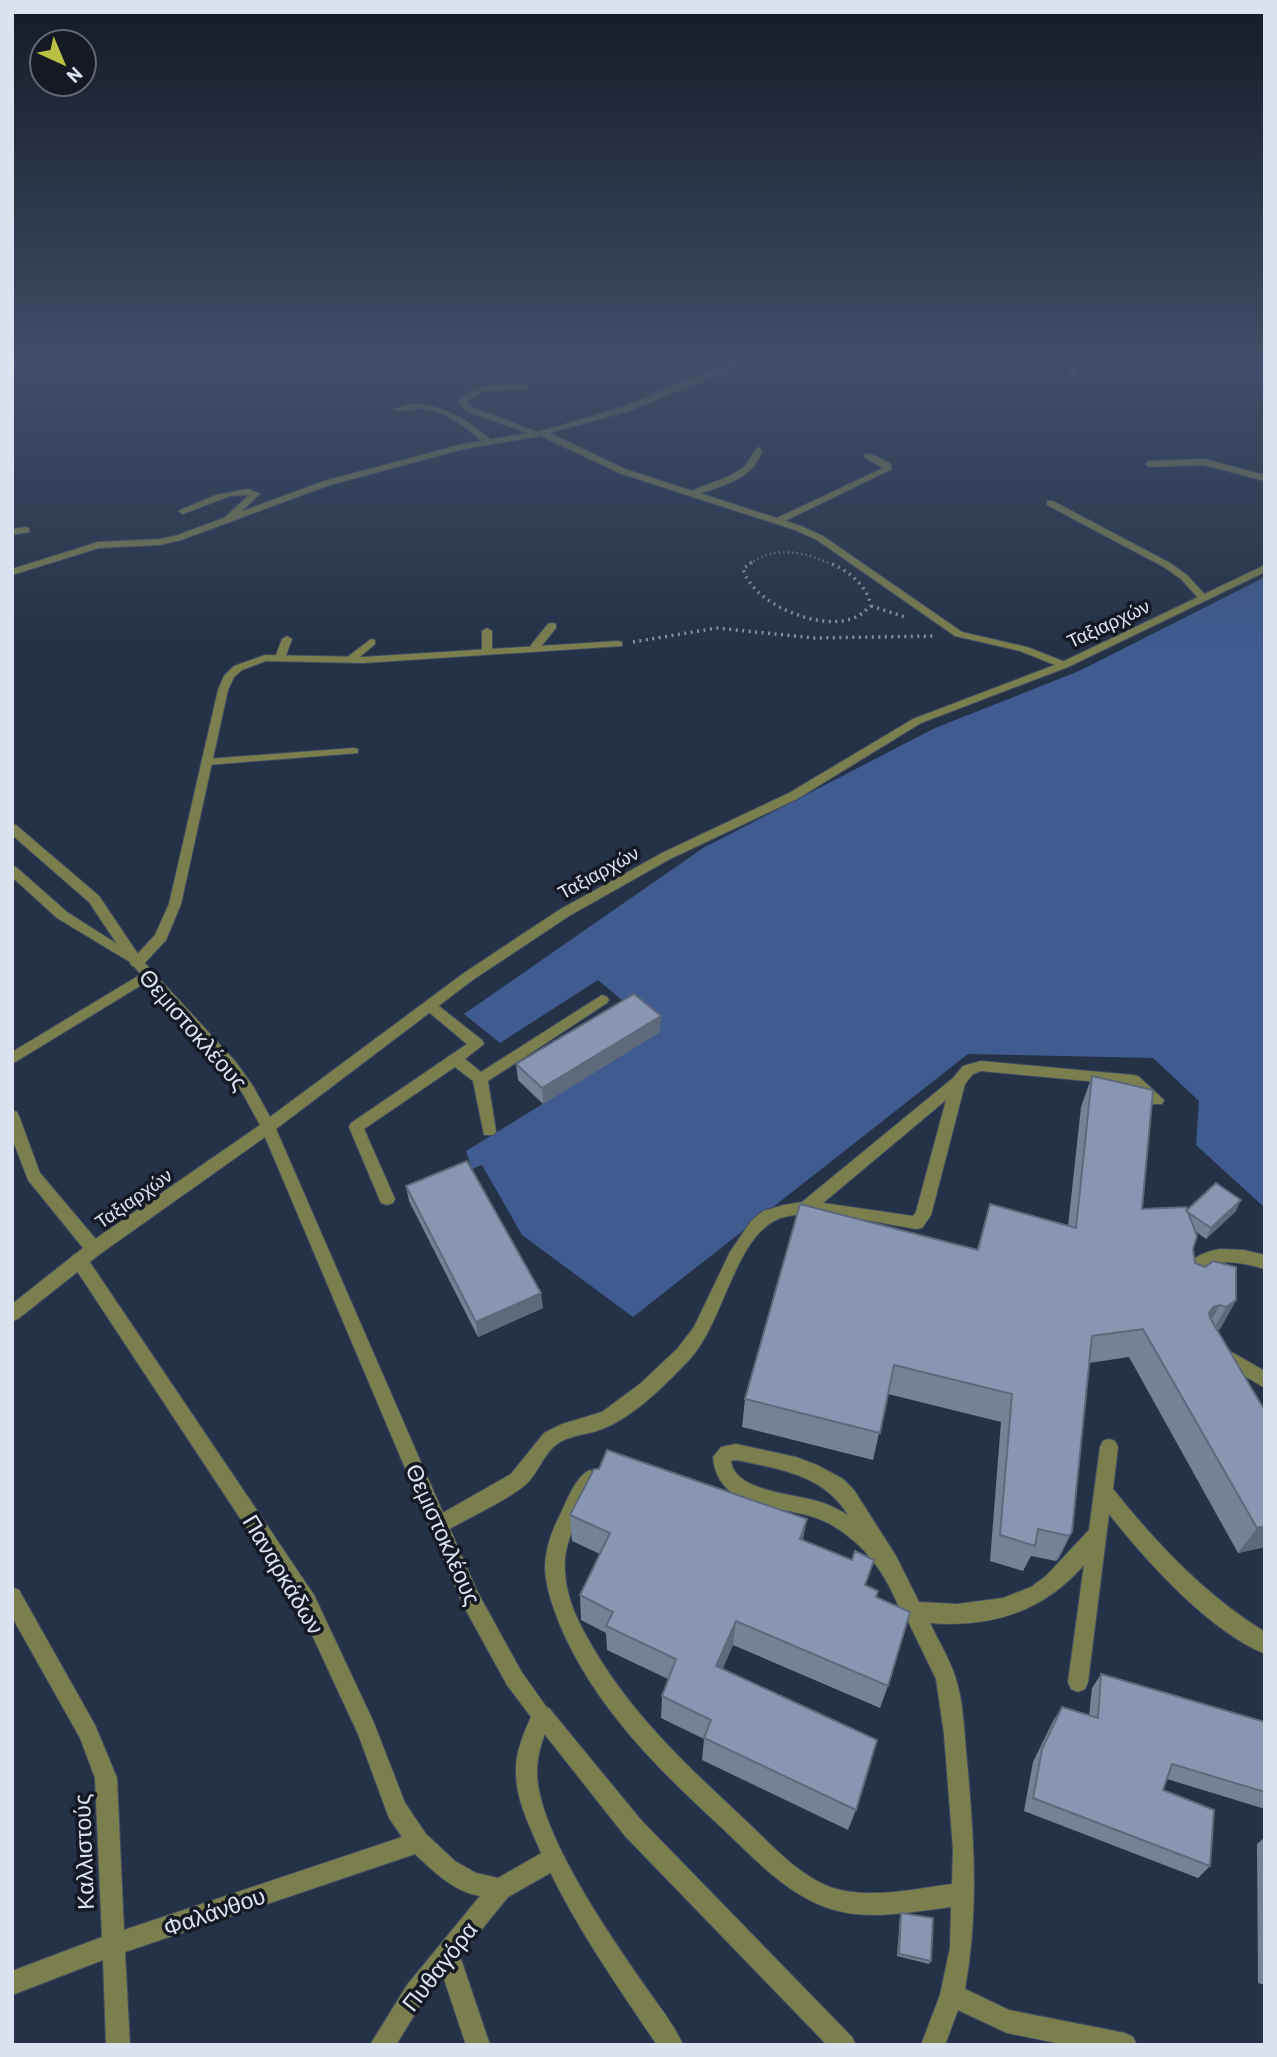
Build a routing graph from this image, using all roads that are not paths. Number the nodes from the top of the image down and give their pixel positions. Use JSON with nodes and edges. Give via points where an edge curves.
{"nodes":[{"id":1,"x":429,"y":456,"type":"edge"},
{"id":2,"x":587,"y":456,"type":"edge"},
{"id":3,"x":757,"y":456,"type":"edge"},
{"id":4,"x":868,"y":456,"type":"dead end"},
{"id":5,"x":1149,"y":464,"type":"dead end"},
{"id":6,"x":1265,"y":478,"type":"edge"},
{"id":7,"x":693,"y":494,"type":"junction"},
{"id":8,"x":1050,"y":503,"type":"dead end"},
{"id":9,"x":183,"y":511,"type":"dead end"},
{"id":10,"x":780,"y":520,"type":"junction"},
{"id":11,"x":226,"y":521,"type":"junction"},
{"id":12,"x":26,"y":530,"type":"dead end"},
{"id":13,"x":12,"y":532,"type":"edge"},
{"id":14,"x":1265,"y":568,"type":"edge"},
{"id":15,"x":12,"y":572,"type":"edge"},
{"id":16,"x":1204,"y":599,"type":"junction"},
{"id":17,"x":552,"y":626,"type":"dead end"},
{"id":18,"x":487,"y":631,"type":"dead end"},
{"id":19,"x":287,"y":639,"type":"dead end"},
{"id":20,"x":371,"y":642,"type":"dead end"},
{"id":21,"x":618,"y":644,"type":"road end"},
{"id":22,"x":535,"y":648,"type":"junction"},
{"id":23,"x":487,"y":651,"type":"junction"},
{"id":24,"x":280,"y":657,"type":"junction"},
{"id":25,"x":350,"y":660,"type":"junction"},
{"id":26,"x":1064,"y":665,"type":"junction"},
{"id":27,"x":354,"y":751,"type":"dead end"},
{"id":28,"x":207,"y":762,"type":"junction"},
{"id":29,"x":12,"y":828,"type":"edge"},
{"id":30,"x":12,"y":870,"type":"edge"},
{"id":31,"x":142,"y":969,"type":"junction"},
{"id":32,"x":602,"y":1000,"type":"dead end"},
{"id":33,"x":429,"y":1006,"type":"junction"},
{"id":34,"x":12,"y":1059,"type":"edge"},
{"id":35,"x":455,"y":1059,"type":"junction"},
{"id":36,"x":480,"y":1079,"type":"junction"},
{"id":37,"x":958,"y":1082,"type":"junction"},
{"id":38,"x":1157,"y":1100,"type":"dead end"},
{"id":39,"x":12,"y":1116,"type":"edge"},
{"id":40,"x":268,"y":1128,"type":"junction"},
{"id":41,"x":489,"y":1131,"type":"dead end"},
{"id":42,"x":387,"y":1199,"type":"dead end"},
{"id":43,"x":807,"y":1207,"type":"junction"},
{"id":44,"x":86,"y":1255,"type":"junction"},
{"id":45,"x":1265,"y":1262,"type":"edge"},
{"id":46,"x":1189,"y":1286,"type":"edge"},
{"id":47,"x":12,"y":1314,"type":"edge"},
{"id":48,"x":1205,"y":1343,"type":"edge"},
{"id":49,"x":1265,"y":1380,"type":"edge"},
{"id":50,"x":1109,"y":1447,"type":"dead end"},
{"id":51,"x":592,"y":1477,"type":"edge"},
{"id":52,"x":1104,"y":1493,"type":"junction"},
{"id":53,"x":439,"y":1525,"type":"junction"},
{"id":54,"x":1098,"y":1532,"type":"junction"},
{"id":55,"x":889,"y":1563,"type":"junction"},
{"id":56,"x":12,"y":1597,"type":"edge"},
{"id":57,"x":909,"y":1606,"type":"junction"},
{"id":58,"x":1265,"y":1644,"type":"edge"},
{"id":59,"x":1078,"y":1682,"type":"dead end"},
{"id":60,"x":542,"y":1715,"type":"junction"},
{"id":61,"x":418,"y":1842,"type":"junction"},
{"id":62,"x":553,"y":1859,"type":"junction"},
{"id":63,"x":500,"y":1889,"type":"junction"},
{"id":64,"x":964,"y":1894,"type":"junction"},
{"id":65,"x":112,"y":1945,"type":"junction"},
{"id":66,"x":447,"y":1953,"type":"junction"},
{"id":67,"x":12,"y":1983,"type":"edge"},
{"id":68,"x":952,"y":1995,"type":"junction"},
{"id":69,"x":118,"y":2045,"type":"edge"},
{"id":70,"x":382,"y":2045,"type":"edge"},
{"id":71,"x":478,"y":2045,"type":"edge"},
{"id":72,"x":671,"y":2045,"type":"edge"},
{"id":73,"x":844,"y":2045,"type":"edge"},
{"id":74,"x":933,"y":2045,"type":"edge"},
{"id":75,"x":1125,"y":2045,"type":"edge"}],
"edges":[{"from":1,"to":11,"type":"street","via":[[314,486]]},
{"from":2,"to":7,"type":"street"},
{"from":3,"to":7,"type":"street","via":[[748,470]]},
{"from":4,"to":10,"type":"street","via":[[888,469]]},
{"from":5,"to":6,"type":"street","via":[[1204,462]]},
{"from":7,"to":10,"type":"street"},
{"from":8,"to":16,"type":"street","via":[[1167,565]]},
{"from":9,"to":11,"type":"street","via":[[232,494],[256,494]]},
{"from":10,"to":26,"type":"street","via":[[820,538],[959,634],[1023,649]]},
{"from":11,"to":15,"type":"street","via":[[166,541],[98,545]]},
{"from":12,"to":13,"type":"street"},
{"from":14,"to":16,"type":"street","name":"Ταξιαρχών"},
{"from":16,"to":26,"type":"street","name":"Ταξιαρχών"},
{"from":17,"to":22,"type":"street"},
{"from":18,"to":23,"type":"street"},
{"from":19,"to":24,"type":"street"},
{"from":20,"to":25,"type":"street"},
{"from":21,"to":22,"type":"street"},
{"from":22,"to":23,"type":"street"},
{"from":23,"to":25,"type":"street"},
{"from":24,"to":25,"type":"street"},
{"from":24,"to":28,"type":"street","via":[[248,663],[229,676]]},
{"from":26,"to":33,"type":"street","name":"Ταξιαρχών","via":[[898,730],[793,796],[666,856],[564,913]]},
{"from":27,"to":28,"type":"street"},
{"from":28,"to":31,"type":"street","via":[[175,904]]},
{"from":29,"to":31,"type":"street","name":"Θεμιστοκλέους","via":[[94,899]]},
{"from":30,"to":31,"type":"street","name":"Θεμιστοκλέους","via":[[62,915]]},
{"from":31,"to":34,"type":"street"},
{"from":31,"to":40,"type":"street","name":"Θεμιστοκλέους","via":[[230,1065]]},
{"from":32,"to":36,"type":"street"},
{"from":33,"to":35,"type":"street","via":[[477,1044]]},
{"from":33,"to":40,"type":"street","name":"Ταξιαρχών"},
{"from":35,"to":36,"type":"street"},
{"from":35,"to":42,"type":"street","via":[[356,1127]]},
{"from":36,"to":41,"type":"street"},
{"from":37,"to":38,"type":"street","via":[[968,1070],[981,1066],[1105,1077],[1133,1080]]},
{"from":37,"to":43,"type":"street"},
{"from":37,"to":43,"type":"street","via":[[923,1214],[916,1223]]},
{"from":39,"to":44,"type":"street","name":"Παναρκάδων","via":[[33,1176]]},
{"from":40,"to":44,"type":"street","name":"Ταξιαρχών"},
{"from":40,"to":53,"type":"street","name":"Θεμιστοκλέους"},
{"from":43,"to":53,"type":"street","via":[[779,1211],[757,1224],[741,1244],[714,1309],[690,1347],[660,1375],[608,1418],[549,1439],[517,1480]]},
{"from":44,"to":47,"type":"street","name":"Ταξιαρχών"},
{"from":44,"to":61,"type":"street","name":"Παναρκάδων","via":[[307,1602],[367,1730],[397,1810]]},
{"from":45,"to":46,"type":"street","via":[[1219,1256],[1199,1261],[1190,1272]]},
{"from":48,"to":49,"type":"street"},
{"from":50,"to":52,"type":"street"},
{"from":51,"to":64,"type":"street","via":[[570,1511],[559,1542],[555,1570],[560,1599],[591,1669],[648,1742],[772,1860],[829,1898],[855,1903]]},
{"from":52,"to":54,"type":"street"},
{"from":52,"to":58,"type":"street","via":[[1181,1580],[1236,1627]]},
{"from":53,"to":60,"type":"street","name":"Θεμιστοκλέους","via":[[493,1643]]},
{"from":54,"to":57,"type":"street","via":[[1052,1587],[1024,1602],[993,1611],[954,1614],[919,1613]]},
{"from":54,"to":59,"type":"street"},
{"from":55,"to":55,"type":"street","via":[[847,1496],[829,1478],[739,1453],[722,1457],[724,1475],[732,1485],[834,1516]]},
{"from":55,"to":57,"type":"street"},
{"from":56,"to":65,"type":"street","name":"Καλλιστούς","via":[[88,1732],[106,1777]]},
{"from":57,"to":64,"type":"street","via":[[946,1678],[964,1849]]},
{"from":60,"to":62,"type":"street","via":[[529,1742],[526,1773],[531,1804]]},
{"from":60,"to":73,"type":"street","name":"Θεμιστοκλέους","via":[[633,1828]]},
{"from":61,"to":63,"type":"street","name":"Παναρκάδων","via":[[447,1869],[473,1884]]},
{"from":61,"to":65,"type":"street","name":"Φαλάνθου"},
{"from":62,"to":63,"type":"street"},
{"from":62,"to":72,"type":"street","via":[[573,1898]]},
{"from":63,"to":66,"type":"street","name":"Πυθαγόρα"},
{"from":64,"to":68,"type":"street"},
{"from":65,"to":67,"type":"street","name":"Φαλάνθου"},
{"from":65,"to":69,"type":"street","name":"Καλλιστούς"},
{"from":66,"to":70,"type":"street","name":"Πυθαγόρα"},
{"from":66,"to":71,"type":"street"},
{"from":68,"to":74,"type":"street"},
{"from":68,"to":75,"type":"street","via":[[1007,2021]]}]}
